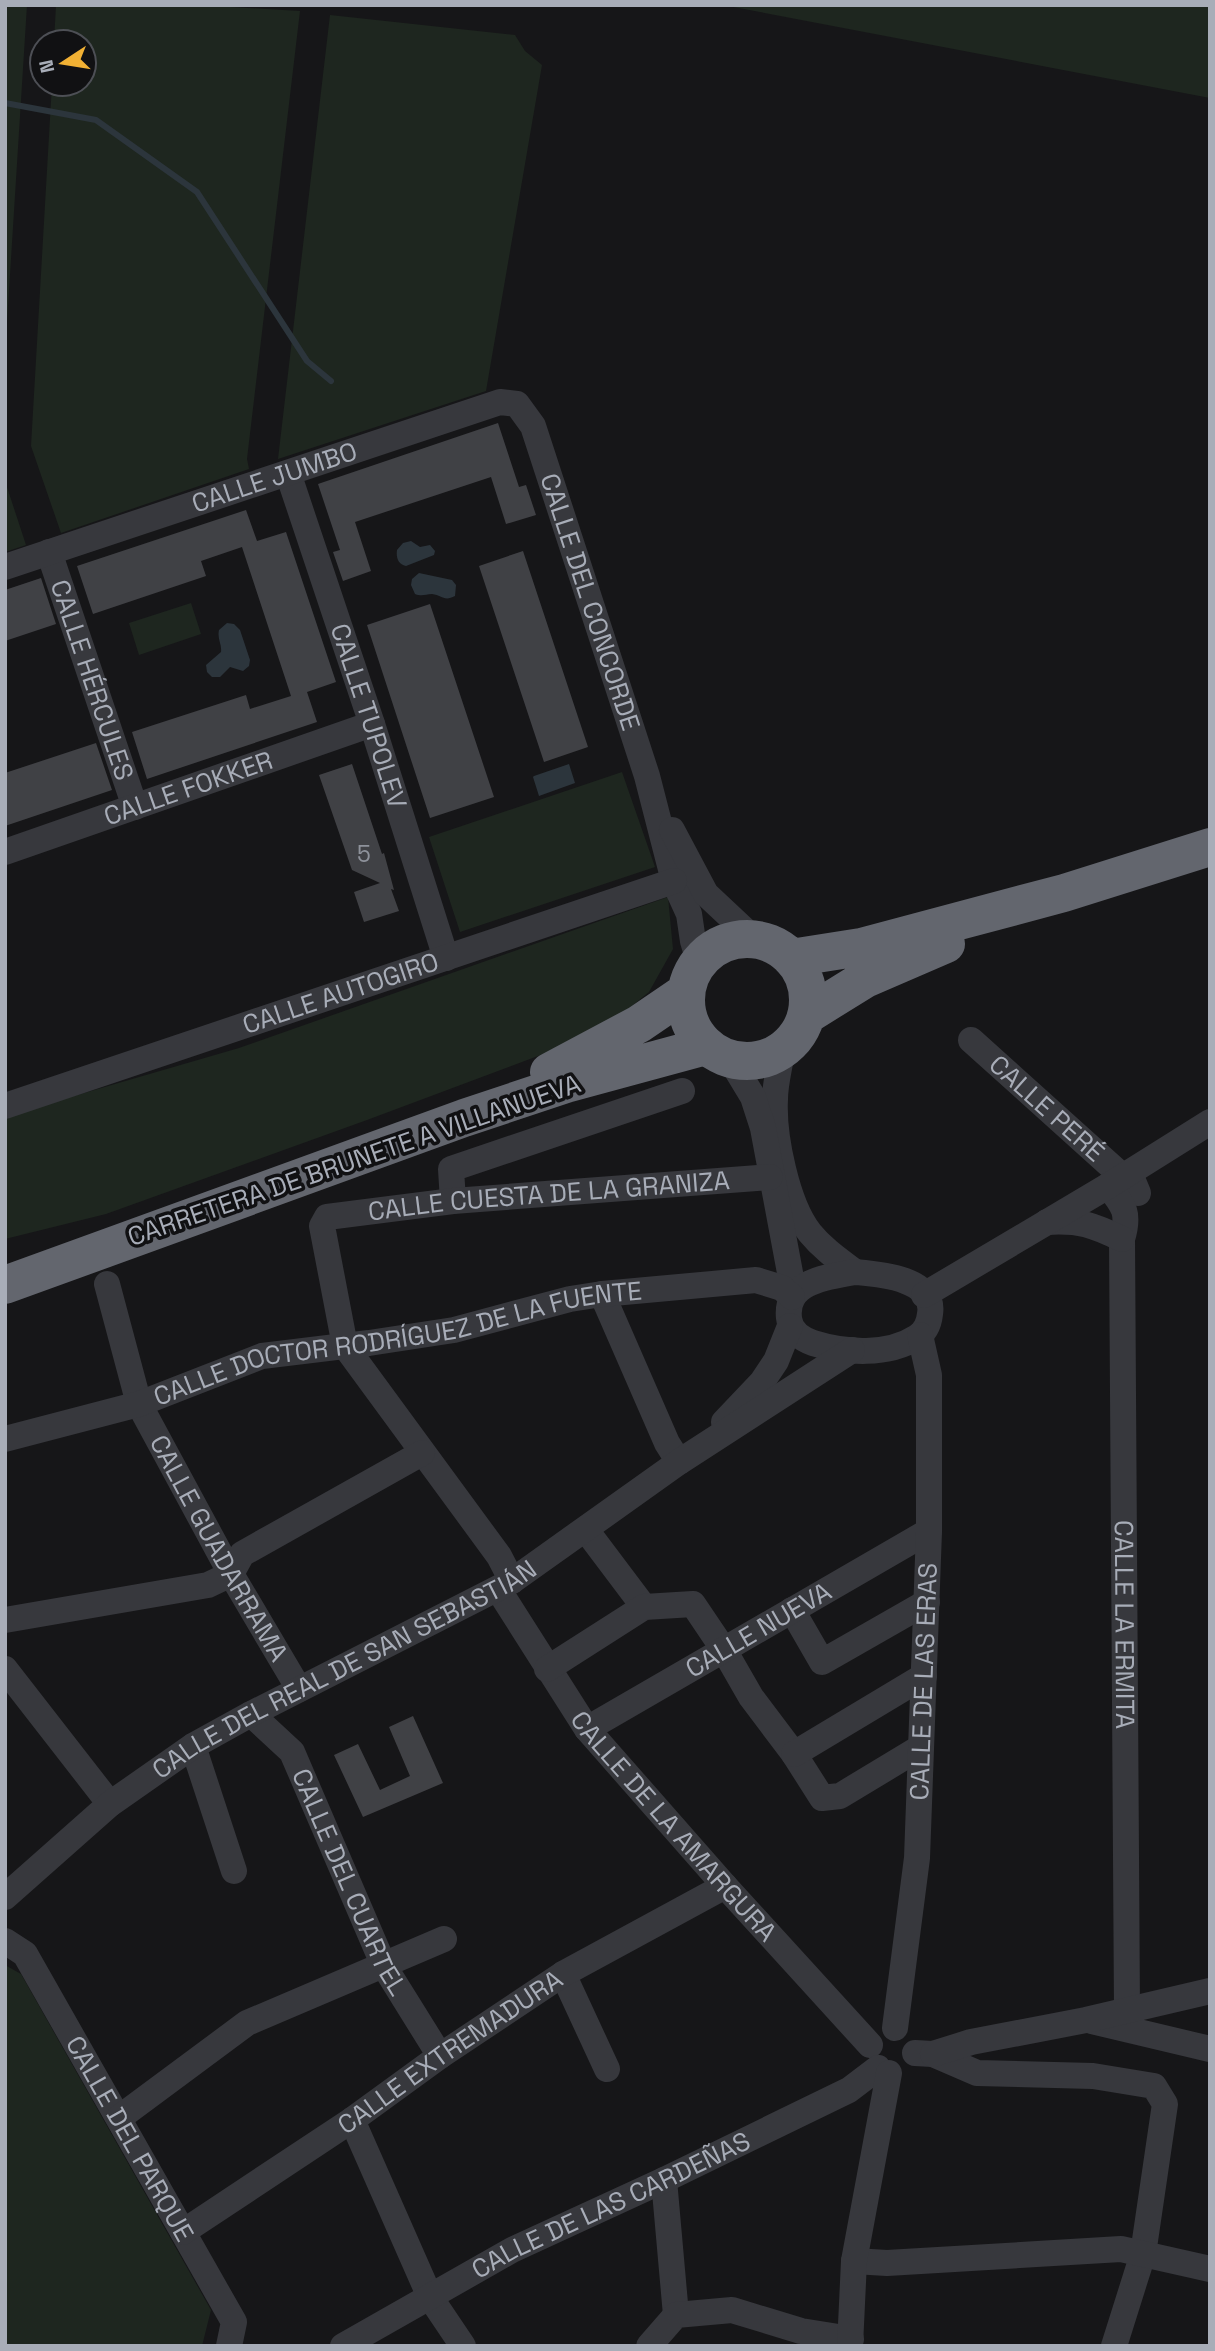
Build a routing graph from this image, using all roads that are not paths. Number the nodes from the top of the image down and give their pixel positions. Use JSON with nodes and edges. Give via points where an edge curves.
{"nodes":[{"id":1,"x":533,"y":426,"type":"joint"},
{"id":2,"x":288,"y":472,"type":"junction"},
{"id":3,"x":49,"y":552,"type":"junction"},
{"id":4,"x":5,"y":567,"type":"edge"},
{"id":5,"x":372,"y":724,"type":"junction"},
{"id":6,"x":647,"y":776,"type":"junction"},
{"id":7,"x":135,"y":807,"type":"junction"},
{"id":8,"x":1198,"y":849,"type":"edge"},
{"id":9,"x":5,"y":852,"type":"edge"},
{"id":10,"x":674,"y":881,"type":"junction"},
{"id":11,"x":1064,"y":893,"type":"junction"},
{"id":12,"x":754,"y":939,"type":"junction"},
{"id":13,"x":446,"y":958,"type":"junction"},
{"id":14,"x":791,"y":958,"type":"junction"},
{"id":15,"x":693,"y":977,"type":"junction"},
{"id":16,"x":807,"y":1016,"type":"junction"},
{"id":17,"x":971,"y":1040,"type":"dead end"},
{"id":18,"x":782,"y":1051,"type":"junction"},
{"id":19,"x":718,"y":1053,"type":"junction"},
{"id":20,"x":682,"y":1091,"type":"dead end"},
{"id":21,"x":5,"y":1106,"type":"edge"},
{"id":22,"x":1210,"y":1122,"type":"edge"},
{"id":23,"x":771,"y":1177,"type":"junction"},
{"id":24,"x":1116,"y":1187,"type":"junction"},
{"id":25,"x":453,"y":1200,"type":"junction"},
{"id":26,"x":327,"y":1217,"type":"joint"},
{"id":27,"x":1045,"y":1223,"type":"junction"},
{"id":28,"x":1125,"y":1231,"type":"junction"},
{"id":29,"x":5,"y":1262,"type":"edge"},
{"id":30,"x":855,"y":1272,"type":"junction"},
{"id":31,"x":107,"y":1284,"type":"dead end"},
{"id":32,"x":5,"y":1285,"type":"edge"},
{"id":33,"x":602,"y":1294,"type":"junction"},
{"id":34,"x":924,"y":1294,"type":"junction"},
{"id":35,"x":793,"y":1295,"type":"junction"},
{"id":36,"x":790,"y":1326,"type":"junction"},
{"id":37,"x":920,"y":1335,"type":"junction"},
{"id":38,"x":345,"y":1346,"type":"junction"},
{"id":39,"x":852,"y":1350,"type":"junction"},
{"id":40,"x":139,"y":1404,"type":"junction"},
{"id":41,"x":5,"y":1439,"type":"edge"},
{"id":42,"x":422,"y":1452,"type":"junction"},
{"id":43,"x":686,"y":1458,"type":"junction"},
{"id":44,"x":586,"y":1531,"type":"junction"},
{"id":45,"x":929,"y":1531,"type":"junction"},
{"id":46,"x":231,"y":1574,"type":"junction"},
{"id":47,"x":505,"y":1585,"type":"junction"},
{"id":48,"x":926,"y":1602,"type":"junction"},
{"id":49,"x":644,"y":1607,"type":"junction"},
{"id":50,"x":792,"y":1610,"type":"junction"},
{"id":51,"x":5,"y":1620,"type":"edge"},
{"id":52,"x":724,"y":1650,"type":"junction"},
{"id":53,"x":5,"y":1669,"type":"edge"},
{"id":54,"x":547,"y":1669,"type":"junction"},
{"id":55,"x":924,"y":1676,"type":"junction"},
{"id":56,"x":299,"y":1689,"type":"junction"},
{"id":57,"x":251,"y":1714,"type":"junction"},
{"id":58,"x":587,"y":1729,"type":"junction"},
{"id":59,"x":193,"y":1746,"type":"junction"},
{"id":60,"x":921,"y":1747,"type":"junction"},
{"id":61,"x":794,"y":1754,"type":"junction"},
{"id":62,"x":110,"y":1804,"type":"junction"},
{"id":63,"x":234,"y":1871,"type":"dead end"},
{"id":64,"x":725,"y":1886,"type":"junction"},
{"id":65,"x":5,"y":1897,"type":"edge"},
{"id":66,"x":444,"y":1939,"type":"dead end"},
{"id":67,"x":5,"y":1941,"type":"edge"},
{"id":68,"x":384,"y":1966,"type":"junction"},
{"id":69,"x":564,"y":1974,"type":"junction"},
{"id":70,"x":1210,"y":1991,"type":"edge"},
{"id":71,"x":1127,"y":2010,"type":"junction"},
{"id":72,"x":1086,"y":2020,"type":"junction"},
{"id":73,"x":895,"y":2028,"type":"junction"},
{"id":74,"x":1210,"y":2049,"type":"edge"},
{"id":75,"x":924,"y":2054,"type":"junction"},
{"id":76,"x":440,"y":2056,"type":"junction"},
{"id":77,"x":879,"y":2062,"type":"junction"},
{"id":78,"x":607,"y":2069,"type":"dead end"},
{"id":79,"x":119,"y":2118,"type":"junction"},
{"id":80,"x":352,"y":2120,"type":"junction"},
{"id":81,"x":664,"y":2180,"type":"junction"},
{"id":82,"x":183,"y":2232,"type":"junction"},
{"id":83,"x":1143,"y":2254,"type":"junction"},
{"id":84,"x":854,"y":2261,"type":"junction"},
{"id":85,"x":1210,"y":2269,"type":"edge"},
{"id":86,"x":430,"y":2297,"type":"junction"},
{"id":87,"x":676,"y":2315,"type":"junction"},
{"id":88,"x":848,"y":2343,"type":"edge"},
{"id":89,"x":229,"y":2346,"type":"edge"},
{"id":90,"x":343,"y":2346,"type":"edge"},
{"id":91,"x":463,"y":2346,"type":"edge"},
{"id":92,"x":649,"y":2346,"type":"edge"},
{"id":93,"x":1114,"y":2346,"type":"edge"}],
"edges":[{"from":1,"to":2,"type":"street","name":"CALLE JUMBO","via":[[517,404],[500,402]]},
{"from":1,"to":6,"type":"street","name":"CALLE DEL CONCORDE"},
{"from":2,"to":3,"type":"street","name":"CALLE JUMBO"},
{"from":2,"to":5,"type":"street","name":"CALLE TUPOLEV"},
{"from":3,"to":4,"type":"street","name":"CALLE JUMBO"},
{"from":3,"to":7,"type":"street","name":"CALLE HÉRCULES"},
{"from":5,"to":7,"type":"street","name":"CALLE FOKKER"},
{"from":5,"to":13,"type":"street","name":"CALLE TUPOLEV"},
{"from":6,"to":10,"type":"street","name":"CALLE DEL CONCORDE"},
{"from":6,"to":12,"type":"street","name":"CALLE DEL CONCORDE","via":[[706,894]]},
{"from":7,"to":9,"type":"street","name":"CALLE FOKKER"},
{"from":8,"to":11,"type":"highway"},
{"from":10,"to":13,"type":"street","name":"CALLE AUTOGIRO"},
{"from":10,"to":15,"type":"street","name":"CALLE DEL CONCORDE","via":[[689,914]]},
{"from":11,"to":14,"type":"highway","via":[[861,947]]},
{"from":11,"to":16,"type":"highway","via":[[864,979]]},
{"from":12,"to":14,"type":"highway","via":[[774,945]]},
{"from":12,"to":15,"type":"highway","via":[[734,940],[715,948]]},
{"from":13,"to":21,"type":"street","name":"CALLE AUTOGIRO"},
{"from":14,"to":16,"type":"highway","via":[[803,975]]},
{"from":15,"to":19,"type":"highway","via":[[687,1012],[694,1031]]},
{"from":15,"to":29,"type":"highway","name":"CARRETERA DE BRUNETE A VILLANUEVA","via":[[639,1024],[543,1076],[159,1217]]},
{"from":16,"to":18,"type":"highway"},
{"from":17,"to":24,"type":"street","name":"CALLE PERÉ"},
{"from":18,"to":19,"type":"highway","via":[[748,1062]]},
{"from":18,"to":30,"type":"street","via":[[774,1100],[788,1189],[808,1231]]},
{"from":19,"to":23,"type":"street","via":[[753,1097]]},
{"from":19,"to":32,"type":"highway","name":"CARRETERA DE BRUNETE A VILLANUEVA","via":[[604,1072]]},
{"from":20,"to":25,"type":"street","via":[[451,1169]]},
{"from":22,"to":24,"type":"street"},
{"from":23,"to":25,"type":"street","name":"CALLE CUESTA DE LA GRANIZA"},
{"from":23,"to":35,"type":"street"},
{"from":24,"to":27,"type":"street"},
{"from":24,"to":28,"type":"street","name":"CALLE LA ERMITA"},
{"from":25,"to":26,"type":"street","name":"CALLE CUESTA DE LA GRANIZA"},
{"from":26,"to":38,"type":"street","name":"CALLE DE LA AMARGURA","via":[[322,1226]]},
{"from":27,"to":28,"type":"street","via":[[1073,1221]]},
{"from":27,"to":34,"type":"street"},
{"from":28,"to":71,"type":"street","name":"CALLE LA ERMITA"},
{"from":30,"to":34,"type":"street","via":[[900,1279]]},
{"from":30,"to":35,"type":"street","via":[[824,1278]]},
{"from":31,"to":40,"type":"street","name":"CALLE GUADARRAMA"},
{"from":33,"to":35,"type":"street","name":"CALLE DOCTOR RODRÍGUEZ DE LA FUENTE","via":[[756,1280]]},
{"from":33,"to":38,"type":"street","name":"CALLE DOCTOR RODRÍGUEZ DE LA FUENTE","via":[[454,1330]]},
{"from":33,"to":43,"type":"street","via":[[667,1443]]},
{"from":34,"to":37,"type":"street","via":[[931,1308]]},
{"from":35,"to":36,"type":"street"},
{"from":36,"to":39,"type":"street","via":[[805,1340]]},
{"from":36,"to":43,"type":"street","name":"CALLE DEL REAL DE SAN SEBASTIÁN","via":[[762,1382]]},
{"from":37,"to":39,"type":"street","via":[[900,1346]]},
{"from":37,"to":45,"type":"street","name":"CALLE DE LAS ERAS","via":[[929,1375]]},
{"from":38,"to":40,"type":"street","name":"CALLE DOCTOR RODRÍGUEZ DE LA FUENTE","via":[[262,1356]]},
{"from":38,"to":42,"type":"street","name":"CALLE DE LA AMARGURA"},
{"from":39,"to":43,"type":"street","name":"CALLE DEL REAL DE SAN SEBASTIÁN"},
{"from":40,"to":41,"type":"street","name":"CALLE DOCTOR RODRÍGUEZ DE LA FUENTE"},
{"from":40,"to":46,"type":"street","name":"CALLE GUADARRAMA"},
{"from":42,"to":46,"type":"street","via":[[242,1554]]},
{"from":42,"to":47,"type":"street","name":"CALLE DE LA AMARGURA","via":[[499,1556]]},
{"from":43,"to":44,"type":"street","name":"CALLE DEL REAL DE SAN SEBASTIÁN"},
{"from":44,"to":47,"type":"street","name":"CALLE DEL REAL DE SAN SEBASTIÁN"},
{"from":44,"to":49,"type":"street"},
{"from":45,"to":48,"type":"street","name":"CALLE DE LAS ERAS"},
{"from":45,"to":50,"type":"street","name":"CALLE NUEVA"},
{"from":46,"to":51,"type":"street","via":[[208,1585]]},
{"from":46,"to":56,"type":"street","name":"CALLE GUADARRAMA"},
{"from":47,"to":54,"type":"street","name":"CALLE DE LA AMARGURA"},
{"from":47,"to":56,"type":"street","name":"CALLE DEL REAL DE SAN SEBASTIÁN"},
{"from":48,"to":50,"type":"street","via":[[822,1662]]},
{"from":48,"to":55,"type":"street","name":"CALLE DE LAS ERAS"},
{"from":49,"to":52,"type":"street","via":[[692,1604]]},
{"from":49,"to":54,"type":"street"},
{"from":50,"to":52,"type":"street","name":"CALLE NUEVA"},
{"from":52,"to":58,"type":"street","name":"CALLE NUEVA"},
{"from":52,"to":61,"type":"street","via":[[751,1697]]},
{"from":53,"to":62,"type":"street"},
{"from":54,"to":58,"type":"street","name":"CALLE DE LA AMARGURA"},
{"from":55,"to":60,"type":"street","name":"CALLE DE LAS ERAS"},
{"from":55,"to":61,"type":"street"},
{"from":56,"to":57,"type":"street","name":"CALLE DEL REAL DE SAN SEBASTIÁN"},
{"from":57,"to":59,"type":"street","name":"CALLE DEL REAL DE SAN SEBASTIÁN"},
{"from":57,"to":68,"type":"street","name":"CALLE DEL CUARTEL","via":[[292,1752]]},
{"from":58,"to":64,"type":"street","name":"CALLE DE LA AMARGURA"},
{"from":59,"to":62,"type":"street","name":"CALLE DEL REAL DE SAN SEBASTIÁN"},
{"from":59,"to":63,"type":"street"},
{"from":60,"to":61,"type":"street","via":[[839,1796],[822,1798]]},
{"from":60,"to":73,"type":"street","name":"CALLE DE LAS ERAS","via":[[916,1858]]},
{"from":62,"to":65,"type":"street","name":"CALLE DEL REAL DE SAN SEBASTIÁN"},
{"from":64,"to":69,"type":"street","name":"CALLE EXTREMADURA"},
{"from":64,"to":77,"type":"street","name":"CALLE DE LA AMARGURA"},
{"from":66,"to":68,"type":"street"},
{"from":67,"to":79,"type":"street","name":"CALLE DEL PARQUE","via":[[25,1954]]},
{"from":68,"to":76,"type":"street","name":"CALLE DEL CUARTEL"},
{"from":68,"to":79,"type":"street","via":[[247,2023]]},
{"from":69,"to":76,"type":"street","name":"CALLE EXTREMADURA"},
{"from":69,"to":78,"type":"street"},
{"from":70,"to":71,"type":"street"},
{"from":71,"to":72,"type":"street"},
{"from":72,"to":74,"type":"street"},
{"from":72,"to":75,"type":"street"},
{"from":73,"to":75,"type":"street","via":[[906,2032]]},
{"from":73,"to":77,"type":"street","via":[[876,2035]]},
{"from":75,"to":77,"type":"street","via":[[901,2072]]},
{"from":75,"to":83,"type":"street","via":[[977,2073],[1093,2076],[1154,2087],[1165,2104]]},
{"from":76,"to":80,"type":"street","name":"CALLE EXTREMADURA"},
{"from":77,"to":81,"type":"street","name":"CALLE DE LAS CARDEÑAS","via":[[849,2090]]},
{"from":77,"to":84,"type":"street"},
{"from":79,"to":82,"type":"street","name":"CALLE DEL PARQUE"},
{"from":80,"to":82,"type":"street","name":"CALLE EXTREMADURA"},
{"from":80,"to":86,"type":"street"},
{"from":81,"to":86,"type":"street","name":"CALLE DE LAS CARDEÑAS","via":[[512,2250]]},
{"from":81,"to":87,"type":"street"},
{"from":82,"to":89,"type":"street","name":"CALLE DEL PARQUE","via":[[234,2322]]},
{"from":83,"to":84,"type":"street","via":[[1121,2249]]},
{"from":83,"to":85,"type":"street"},
{"from":83,"to":93,"type":"street"},
{"from":84,"to":88,"type":"street"},
{"from":86,"to":90,"type":"street","name":"CALLE DE LAS CARDEÑAS"},
{"from":86,"to":91,"type":"street"},
{"from":87,"to":88,"type":"street","via":[[732,2310]]},
{"from":87,"to":92,"type":"street"}]}
